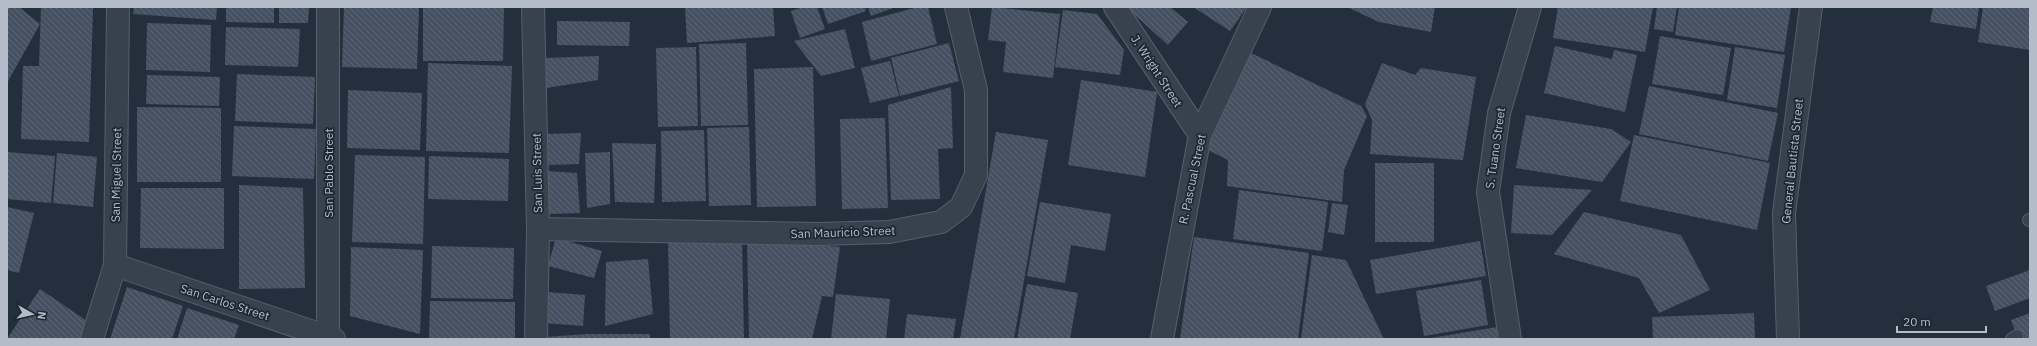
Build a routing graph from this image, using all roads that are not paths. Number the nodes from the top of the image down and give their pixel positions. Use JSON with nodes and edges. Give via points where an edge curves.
{"nodes":[{"id":1,"x":118,"y":7,"type":"edge"},
{"id":2,"x":328,"y":7,"type":"edge"},
{"id":3,"x":533,"y":7,"type":"edge"},
{"id":4,"x":956,"y":7,"type":"edge"},
{"id":5,"x":1115,"y":7,"type":"edge"},
{"id":6,"x":1260,"y":7,"type":"edge"},
{"id":7,"x":1530,"y":7,"type":"edge"},
{"id":8,"x":1811,"y":7,"type":"edge"},
{"id":9,"x":1200,"y":135,"type":"junction"},
{"id":10,"x":538,"y":229,"type":"junction"},
{"id":11,"x":115,"y":265,"type":"junction"},
{"id":12,"x":330,"y":338,"type":"edge"},
{"id":13,"x":92,"y":339,"type":"edge"},
{"id":14,"x":536,"y":339,"type":"edge"},
{"id":15,"x":1162,"y":339,"type":"edge"},
{"id":16,"x":1510,"y":339,"type":"edge"},
{"id":17,"x":1788,"y":339,"type":"edge"}],
"edges":[{"from":1,"to":11,"type":"street","name":"San Miguel Street"},
{"from":2,"to":12,"type":"street","name":"San Pablo Street"},
{"from":3,"to":10,"type":"street","name":"San Luis Street"},
{"from":4,"to":10,"type":"street","name":"San Mauricio Street","via":[[976,90],[976,175],[961,207],[941,222],[889,232],[818,234]]},
{"from":5,"to":9,"type":"street","name":"J. Wright Street"},
{"from":6,"to":9,"type":"street","name":"R. Pascual Street"},
{"from":7,"to":16,"type":"street","name":"S. Tuano Street","via":[[1499,113],[1488,192]]},
{"from":8,"to":17,"type":"street","name":"General Bautista Street","via":[[1784,213]]},
{"from":9,"to":15,"type":"street","name":"R. Pascual Street"},
{"from":10,"to":14,"type":"street","name":"San Luis Street"},
{"from":11,"to":12,"type":"street","name":"San Carlos Street"},
{"from":11,"to":13,"type":"street","name":"San Miguel Street"}]}
